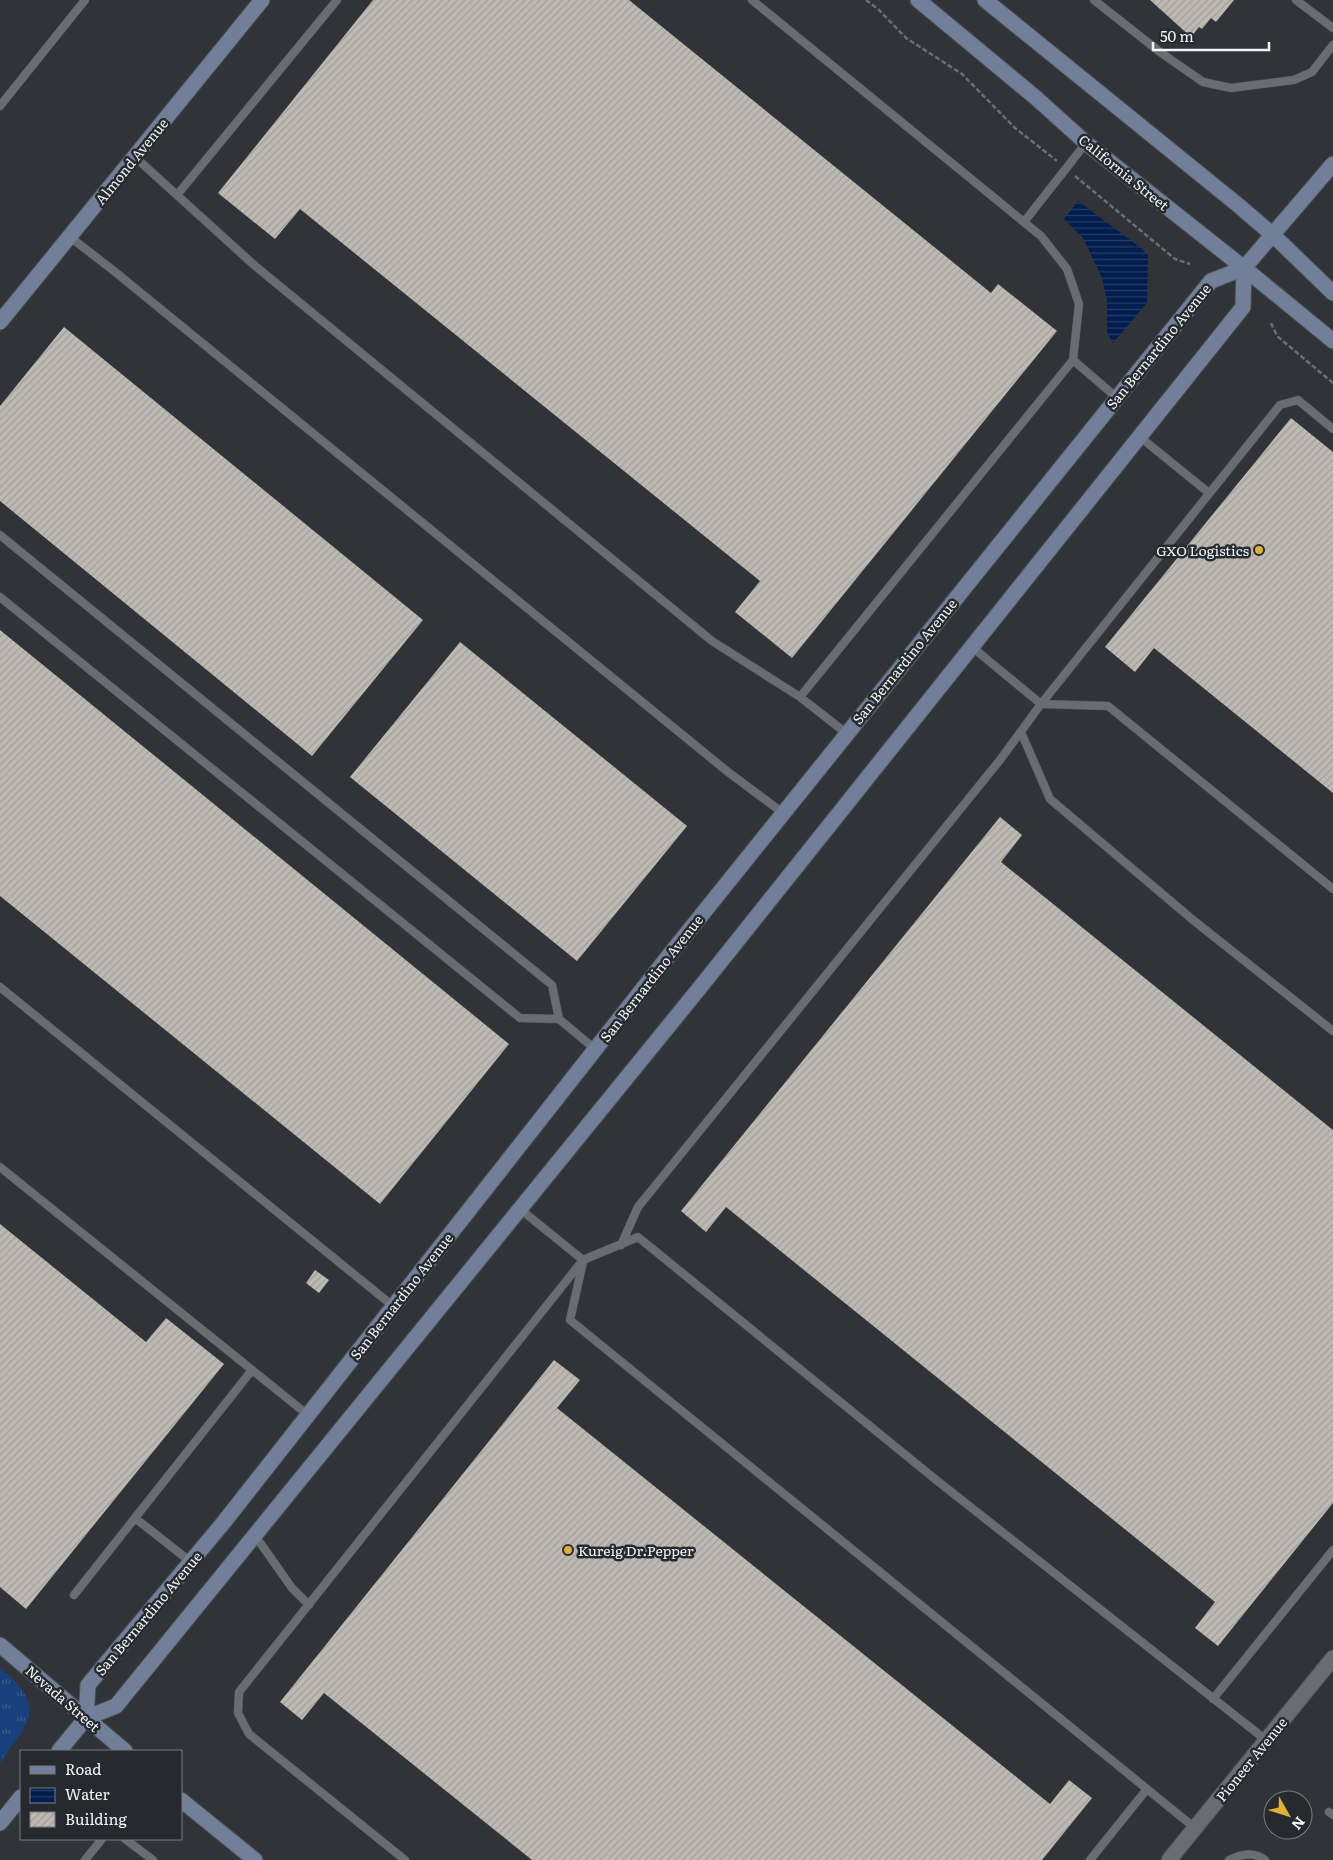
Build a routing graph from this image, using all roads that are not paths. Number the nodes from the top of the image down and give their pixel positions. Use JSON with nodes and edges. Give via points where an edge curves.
{"nodes":[{"id":1,"x":85,"y":0,"type":"edge"},
{"id":2,"x":262,"y":0,"type":"edge"},
{"id":3,"x":337,"y":0,"type":"edge"},
{"id":4,"x":752,"y":0,"type":"edge"},
{"id":5,"x":918,"y":0,"type":"edge"},
{"id":6,"x":985,"y":0,"type":"edge"},
{"id":7,"x":1094,"y":0,"type":"edge"},
{"id":8,"x":1296,"y":0,"type":"edge"},
{"id":9,"x":1333,"y":28,"type":"edge"},
{"id":10,"x":1333,"y":46,"type":"edge"},
{"id":11,"x":0,"y":106,"type":"edge"},
{"id":12,"x":1086,"y":143,"type":"junction"},
{"id":13,"x":135,"y":157,"type":"junction"},
{"id":14,"x":1333,"y":164,"type":"edge"},
{"id":15,"x":177,"y":195,"type":"junction"},
{"id":16,"x":1024,"y":222,"type":"junction"},
{"id":17,"x":1273,"y":235,"type":"junction"},
{"id":18,"x":70,"y":237,"type":"junction"},
{"id":19,"x":1244,"y":268,"type":"junction"},
{"id":20,"x":1333,"y":293,"type":"edge"},
{"id":21,"x":0,"y":322,"type":"edge"},
{"id":22,"x":1333,"y":342,"type":"edge"},
{"id":23,"x":1073,"y":360,"type":"junction"},
{"id":24,"x":1116,"y":397,"type":"junction"},
{"id":25,"x":1333,"y":429,"type":"edge"},
{"id":26,"x":1140,"y":436,"type":"junction"},
{"id":27,"x":1209,"y":493,"type":"junction"},
{"id":28,"x":0,"y":535,"type":"edge"},
{"id":29,"x":0,"y":597,"type":"edge"},
{"id":30,"x":972,"y":646,"type":"junction"},
{"id":31,"x":800,"y":697,"type":"junction"},
{"id":32,"x":1041,"y":704,"type":"junction"},
{"id":33,"x":1021,"y":732,"type":"junction"},
{"id":34,"x":846,"y":733,"type":"junction"},
{"id":35,"x":783,"y":813,"type":"junction"},
{"id":36,"x":1333,"y":889,"type":"edge"},
{"id":37,"x":0,"y":988,"type":"edge"},
{"id":38,"x":559,"y":1019,"type":"junction"},
{"id":39,"x":1333,"y":1031,"type":"edge"},
{"id":40,"x":595,"y":1049,"type":"junction"},
{"id":41,"x":0,"y":1167,"type":"edge"},
{"id":42,"x":520,"y":1209,"type":"junction"},
{"id":43,"x":620,"y":1245,"type":"junction"},
{"id":44,"x":583,"y":1260,"type":"junction"},
{"id":45,"x":393,"y":1306,"type":"junction"},
{"id":46,"x":252,"y":1370,"type":"junction"},
{"id":47,"x":308,"y":1415,"type":"junction"},
{"id":48,"x":135,"y":1518,"type":"junction"},
{"id":49,"x":254,"y":1534,"type":"junction"},
{"id":50,"x":1333,"y":1550,"type":"edge"},
{"id":51,"x":191,"y":1562,"type":"junction"},
{"id":52,"x":74,"y":1595,"type":"dead end"},
{"id":53,"x":310,"y":1605,"type":"junction"},
{"id":54,"x":0,"y":1645,"type":"edge"},
{"id":55,"x":1333,"y":1658,"type":"edge"},
{"id":56,"x":1213,"y":1699,"type":"junction"},
{"id":57,"x":86,"y":1718,"type":"junction"},
{"id":58,"x":1266,"y":1740,"type":"junction"},
{"id":59,"x":60,"y":1750,"type":"edge"},
{"id":60,"x":124,"y":1750,"type":"edge"},
{"id":61,"x":1147,"y":1789,"type":"junction"},
{"id":62,"x":20,"y":1798,"type":"edge"},
{"id":63,"x":182,"y":1801,"type":"edge"},
{"id":64,"x":0,"y":1823,"type":"edge"},
{"id":65,"x":1195,"y":1828,"type":"junction"},
{"id":66,"x":101,"y":1840,"type":"edge"},
{"id":67,"x":126,"y":1840,"type":"edge"},
{"id":68,"x":85,"y":1860,"type":"edge"},
{"id":69,"x":153,"y":1860,"type":"edge"},
{"id":70,"x":255,"y":1860,"type":"edge"},
{"id":71,"x":405,"y":1860,"type":"edge"},
{"id":72,"x":1090,"y":1860,"type":"edge"},
{"id":73,"x":1169,"y":1860,"type":"edge"},
{"id":74,"x":1229,"y":1860,"type":"edge"},
{"id":75,"x":1265,"y":1860,"type":"edge"}],
"edges":[{"from":1,"to":11,"type":"lane"},
{"from":2,"to":13,"type":"main road","name":"Almond Avenue"},
{"from":3,"to":15,"type":"lane"},
{"from":4,"to":16,"type":"lane"},
{"from":5,"to":12,"type":"main road","name":"California Street"},
{"from":6,"to":17,"type":"main road"},
{"from":7,"to":10,"type":"lane","via":[[1203,82],[1231,88],[1294,80],[1312,72]]},
{"from":8,"to":9,"type":"lane"},
{"from":12,"to":16,"type":"lane"},
{"from":12,"to":19,"type":"main road","name":"California Street"},
{"from":13,"to":15,"type":"lane"},
{"from":13,"to":18,"type":"main road","name":"Almond Avenue"},
{"from":14,"to":17,"type":"main road"},
{"from":15,"to":31,"type":"lane","via":[[254,265],[712,641]]},
{"from":16,"to":23,"type":"lane","via":[[1042,236],[1067,269],[1079,304]]},
{"from":17,"to":19,"type":"main road"},
{"from":17,"to":20,"type":"main road"},
{"from":18,"to":21,"type":"main road","name":"Almond Avenue"},
{"from":18,"to":35,"type":"lane","via":[[720,766]]},
{"from":19,"to":22,"type":"main road","name":"California Street"},
{"from":19,"to":24,"type":"main road","name":"San Bernardino Avenue","via":[[1211,281]]},
{"from":19,"to":26,"type":"main road","via":[[1243,307]]},
{"from":23,"to":24,"type":"lane"},
{"from":23,"to":31,"type":"lane"},
{"from":24,"to":34,"type":"main road","name":"San Bernardino Avenue"},
{"from":25,"to":27,"type":"lane","via":[[1298,400],[1280,405]]},
{"from":26,"to":27,"type":"lane"},
{"from":26,"to":30,"type":"main road"},
{"from":27,"to":32,"type":"lane"},
{"from":28,"to":38,"type":"lane","via":[[552,984]]},
{"from":29,"to":38,"type":"lane","via":[[520,1018]]},
{"from":30,"to":32,"type":"lane"},
{"from":30,"to":42,"type":"main road"},
{"from":31,"to":34,"type":"lane"},
{"from":32,"to":33,"type":"lane"},
{"from":32,"to":36,"type":"lane","via":[[1108,706]]},
{"from":33,"to":39,"type":"lane","via":[[1050,799]]},
{"from":33,"to":43,"type":"lane","via":[[638,1207]]},
{"from":34,"to":35,"type":"main road","name":"San Bernardino Avenue"},
{"from":35,"to":40,"type":"main road","name":"San Bernardino Avenue"},
{"from":37,"to":45,"type":"lane"},
{"from":38,"to":40,"type":"lane"},
{"from":40,"to":45,"type":"main road","name":"San Bernardino Avenue"},
{"from":41,"to":46,"type":"lane"},
{"from":42,"to":44,"type":"lane"},
{"from":42,"to":49,"type":"main road"},
{"from":43,"to":44,"type":"lane"},
{"from":43,"to":56,"type":"lane","via":[[638,1237],[935,1479]]},
{"from":44,"to":53,"type":"lane"},
{"from":44,"to":61,"type":"lane","via":[[570,1320]]},
{"from":45,"to":47,"type":"main road","name":"San Bernardino Avenue"},
{"from":46,"to":47,"type":"lane"},
{"from":46,"to":48,"type":"lane"},
{"from":47,"to":51,"type":"main road","name":"San Bernardino Avenue"},
{"from":48,"to":51,"type":"lane"},
{"from":48,"to":52,"type":"lane"},
{"from":49,"to":53,"type":"lane","via":[[292,1588]]},
{"from":49,"to":57,"type":"main road","via":[[116,1706]]},
{"from":50,"to":56,"type":"lane"},
{"from":51,"to":57,"type":"main road","name":"San Bernardino Avenue","via":[[88,1685]]},
{"from":53,"to":71,"type":"lane","via":[[239,1692],[238,1713],[249,1734]]},
{"from":54,"to":57,"type":"main road","name":"Nevada Street"},
{"from":55,"to":58,"type":"street","name":"Pioneer Avenue"},
{"from":56,"to":58,"type":"lane"},
{"from":57,"to":59,"type":"main road"},
{"from":57,"to":60,"type":"main road","name":"Nevada Street"},
{"from":58,"to":65,"type":"street","name":"Pioneer Avenue"},
{"from":61,"to":65,"type":"lane"},
{"from":61,"to":72,"type":"lane"},
{"from":62,"to":64,"type":"main road"},
{"from":63,"to":70,"type":"main road"},
{"from":65,"to":73,"type":"street","name":"Pioneer Avenue"},
{"from":66,"to":68,"type":"lane"},
{"from":67,"to":69,"type":"lane"},
{"from":74,"to":75,"type":"lane","via":[[1243,1854],[1260,1856]]}]}
